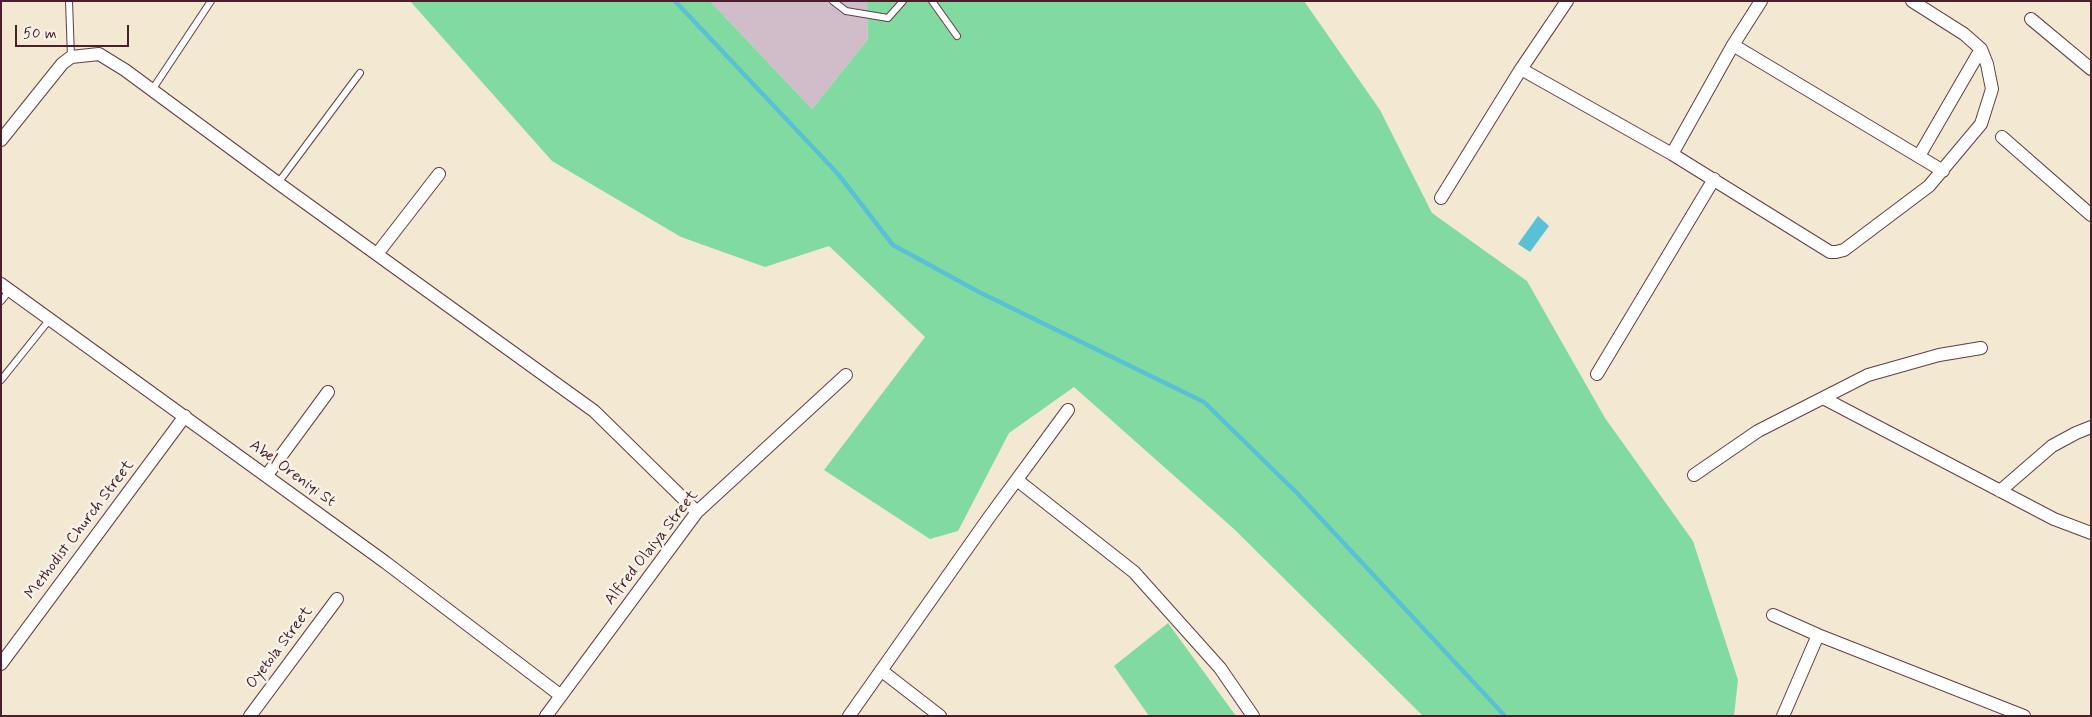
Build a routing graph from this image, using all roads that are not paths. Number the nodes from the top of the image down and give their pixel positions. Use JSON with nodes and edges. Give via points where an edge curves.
{"nodes":[{"id":1,"x":69,"y":1,"type":"edge"},
{"id":2,"x":211,"y":1,"type":"edge"},
{"id":3,"x":833,"y":1,"type":"edge"},
{"id":4,"x":903,"y":1,"type":"edge"},
{"id":5,"x":932,"y":1,"type":"edge"},
{"id":6,"x":1567,"y":1,"type":"edge"},
{"id":7,"x":1761,"y":1,"type":"edge"},
{"id":8,"x":1912,"y":1,"type":"edge"},
{"id":9,"x":2031,"y":19,"type":"dead end"},
{"id":10,"x":957,"y":36,"type":"dead end"},
{"id":11,"x":1733,"y":45,"type":"junction"},
{"id":12,"x":1981,"y":49,"type":"junction"},
{"id":13,"x":71,"y":57,"type":"junction"},
{"id":14,"x":1521,"y":69,"type":"junction"},
{"id":15,"x":2091,"y":69,"type":"edge"},
{"id":16,"x":360,"y":73,"type":"dead end"},
{"id":17,"x":152,"y":90,"type":"junction"},
{"id":18,"x":2002,"y":137,"type":"dead end"},
{"id":19,"x":1,"y":140,"type":"edge"},
{"id":20,"x":1672,"y":154,"type":"junction"},
{"id":21,"x":1918,"y":156,"type":"junction"},
{"id":22,"x":1943,"y":171,"type":"junction"},
{"id":23,"x":439,"y":174,"type":"dead end"},
{"id":24,"x":1714,"y":179,"type":"junction"},
{"id":25,"x":278,"y":183,"type":"junction"},
{"id":26,"x":1441,"y":198,"type":"dead end"},
{"id":27,"x":2091,"y":215,"type":"edge"},
{"id":28,"x":378,"y":254,"type":"junction"},
{"id":29,"x":6,"y":287,"type":"edge"},
{"id":30,"x":1,"y":301,"type":"edge"},
{"id":31,"x":50,"y":319,"type":"junction"},
{"id":32,"x":1981,"y":348,"type":"dead end"},
{"id":33,"x":1597,"y":374,"type":"dead end"},
{"id":34,"x":846,"y":375,"type":"dead end"},
{"id":35,"x":1,"y":380,"type":"edge"},
{"id":36,"x":328,"y":392,"type":"dead end"},
{"id":37,"x":1823,"y":398,"type":"junction"},
{"id":38,"x":1068,"y":410,"type":"dead end"},
{"id":39,"x":185,"y":416,"type":"junction"},
{"id":40,"x":2091,"y":427,"type":"edge"},
{"id":41,"x":267,"y":475,"type":"junction"},
{"id":42,"x":1694,"y":475,"type":"dead end"},
{"id":43,"x":1017,"y":480,"type":"junction"},
{"id":44,"x":2000,"y":491,"type":"junction"},
{"id":45,"x":697,"y":512,"type":"junction"},
{"id":46,"x":2091,"y":533,"type":"edge"},
{"id":47,"x":337,"y":599,"type":"dead end"},
{"id":48,"x":1772,"y":615,"type":"dead end"},
{"id":49,"x":1818,"y":635,"type":"junction"},
{"id":50,"x":1,"y":664,"type":"edge"},
{"id":51,"x":882,"y":671,"type":"junction"},
{"id":52,"x":560,"y":695,"type":"junction"},
{"id":53,"x":250,"y":716,"type":"edge"},
{"id":54,"x":546,"y":716,"type":"edge"},
{"id":55,"x":849,"y":716,"type":"edge"},
{"id":56,"x":940,"y":716,"type":"edge"},
{"id":57,"x":1253,"y":716,"type":"edge"},
{"id":58,"x":1783,"y":716,"type":"edge"},
{"id":59,"x":2024,"y":716,"type":"edge"}],
"edges":[{"from":1,"to":13,"type":"lane"},
{"from":2,"to":17,"type":"lane"},
{"from":3,"to":4,"type":"lane","via":[[846,12],[888,18]]},
{"from":5,"to":10,"type":"lane"},
{"from":6,"to":14,"type":"street"},
{"from":7,"to":11,"type":"street"},
{"from":8,"to":12,"type":"street","via":[[1964,34]]},
{"from":9,"to":15,"type":"street"},
{"from":11,"to":20,"type":"street"},
{"from":11,"to":21,"type":"street"},
{"from":12,"to":21,"type":"street"},
{"from":12,"to":22,"type":"street","via":[[1992,89],[1981,124]]},
{"from":13,"to":17,"type":"street","via":[[99,54]]},
{"from":13,"to":19,"type":"street"},
{"from":14,"to":20,"type":"street"},
{"from":14,"to":26,"type":"street"},
{"from":16,"to":25,"type":"lane"},
{"from":17,"to":25,"type":"street"},
{"from":18,"to":27,"type":"street"},
{"from":20,"to":24,"type":"street"},
{"from":21,"to":22,"type":"street"},
{"from":22,"to":24,"type":"street","via":[[1930,186],[1844,250],[1836,252],[1830,252]]},
{"from":23,"to":28,"type":"street"},
{"from":24,"to":33,"type":"street"},
{"from":25,"to":28,"type":"street"},
{"from":28,"to":45,"type":"street","via":[[594,411]]},
{"from":29,"to":30,"type":"lane"},
{"from":29,"to":31,"type":"street","name":"Abel Oreniyi St"},
{"from":31,"to":35,"type":"lane"},
{"from":31,"to":39,"type":"street","name":"Abel Oreniyi St"},
{"from":32,"to":37,"type":"street","via":[[1939,355],[1868,375]]},
{"from":34,"to":45,"type":"street","name":"Alfred Olaiya Street"},
{"from":36,"to":41,"type":"street"},
{"from":37,"to":42,"type":"street","via":[[1758,431]]},
{"from":37,"to":44,"type":"street"},
{"from":38,"to":43,"type":"street"},
{"from":39,"to":41,"type":"street","name":"Abel Oreniyi St"},
{"from":39,"to":50,"type":"street","name":"Methodist Church Street"},
{"from":40,"to":44,"type":"street","via":[[2052,446]]},
{"from":41,"to":52,"type":"street","name":"Abel Oreniyi St"},
{"from":43,"to":51,"type":"street"},
{"from":43,"to":57,"type":"street","via":[[1134,572],[1220,668]]},
{"from":44,"to":46,"type":"street","via":[[2054,519]]},
{"from":45,"to":52,"type":"street","name":"Alfred Olaiya Street"},
{"from":47,"to":53,"type":"street","name":"Oyetola Street"},
{"from":48,"to":49,"type":"street"},
{"from":49,"to":58,"type":"street"},
{"from":49,"to":59,"type":"street"},
{"from":51,"to":55,"type":"street"},
{"from":51,"to":56,"type":"street"},
{"from":52,"to":54,"type":"street","name":"Alfred Olaiya Street"}]}
